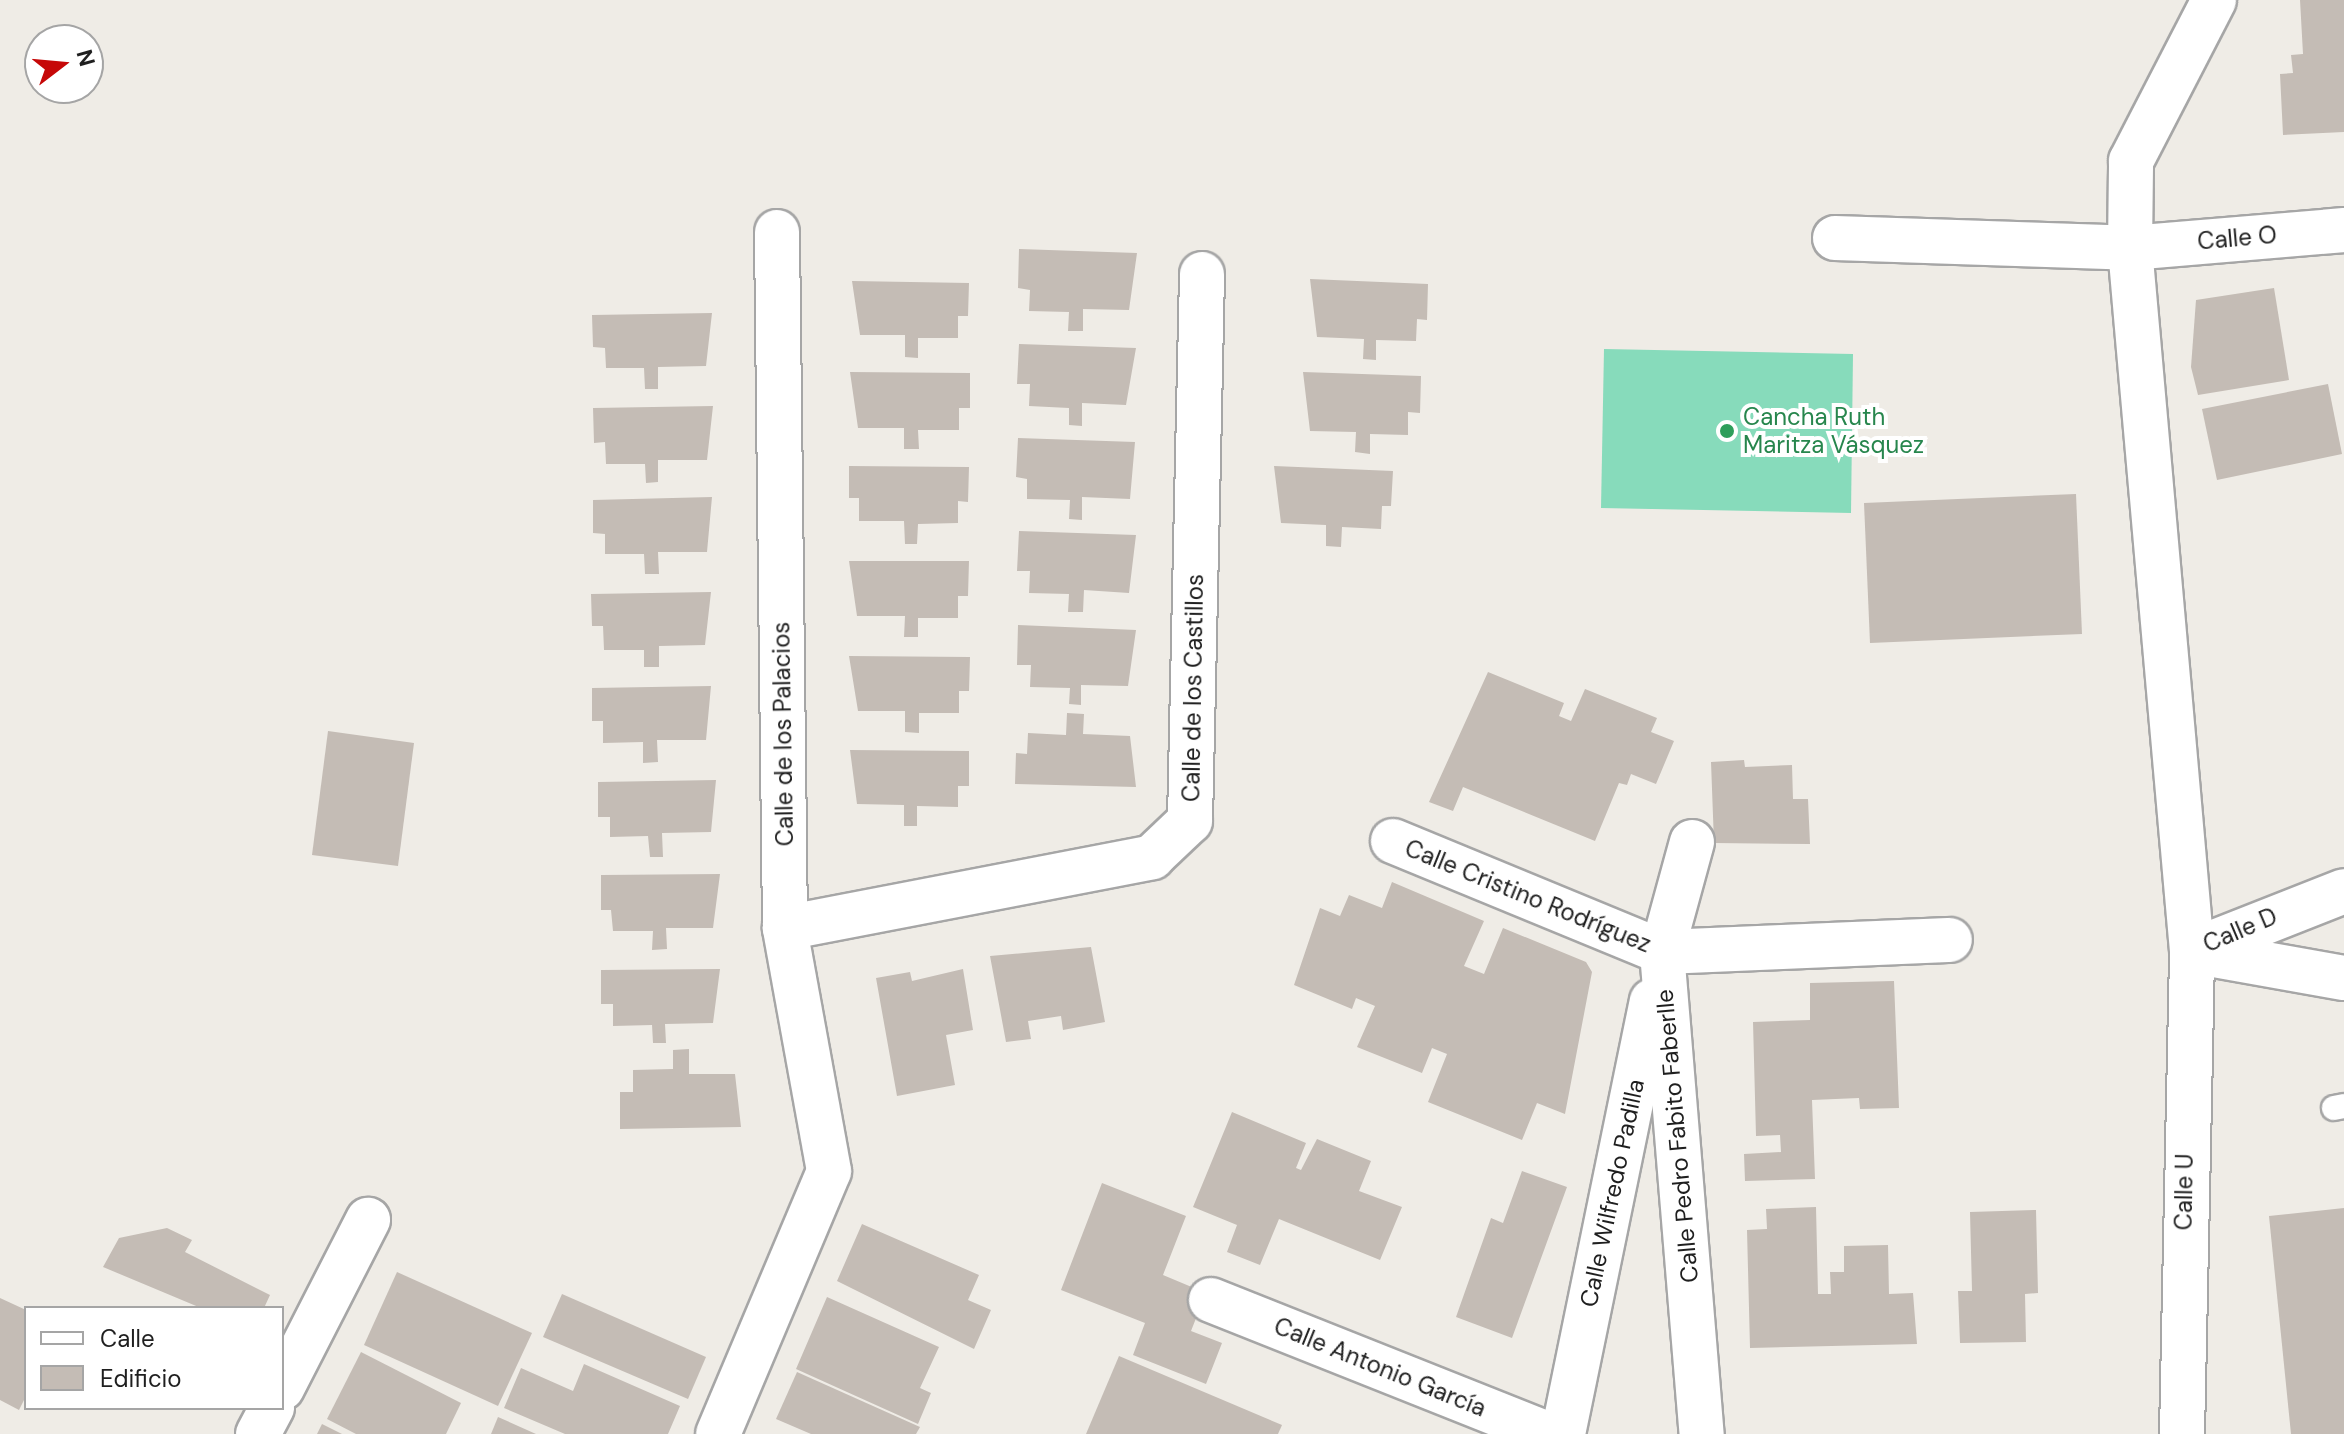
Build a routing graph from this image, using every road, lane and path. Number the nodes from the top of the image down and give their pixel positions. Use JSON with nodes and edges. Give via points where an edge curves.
{"nodes":[{"id":1,"x":2214,"y":0,"type":"edge"},
{"id":2,"x":2344,"y":230,"type":"edge"},
{"id":3,"x":777,"y":232,"type":"dead end"},
{"id":4,"x":1835,"y":238,"type":"dead end"},
{"id":5,"x":2130,"y":248,"type":"junction"},
{"id":6,"x":1202,"y":274,"type":"dead end"},
{"id":7,"x":1393,"y":841,"type":"dead end"},
{"id":8,"x":1692,"y":842,"type":"dead end"},
{"id":9,"x":2344,"y":891,"type":"edge"},
{"id":10,"x":785,"y":928,"type":"junction"},
{"id":11,"x":1950,"y":940,"type":"dead end"},
{"id":12,"x":2192,"y":951,"type":"junction"},
{"id":13,"x":1662,"y":952,"type":"junction"},
{"id":14,"x":2344,"y":978,"type":"edge"},
{"id":15,"x":368,"y":1220,"type":"dead end"},
{"id":16,"x":1211,"y":1300,"type":"dead end"},
{"id":17,"x":284,"y":1384,"type":"edge"},
{"id":18,"x":271,"y":1410,"type":"edge"},
{"id":19,"x":258,"y":1434,"type":"edge"},
{"id":20,"x":718,"y":1434,"type":"edge"},
{"id":21,"x":1548,"y":1434,"type":"edge"},
{"id":22,"x":1563,"y":1434,"type":"edge"},
{"id":23,"x":1702,"y":1434,"type":"edge"},
{"id":24,"x":2182,"y":1434,"type":"edge"}],
"edges":[{"from":1,"to":5,"type":"street","name":"Calle U","via":[[2131,161]]},
{"from":2,"to":5,"type":"street","name":"Calle O"},
{"from":3,"to":10,"type":"street","name":"Calle de los Palacios"},
{"from":4,"to":5,"type":"street","name":"Calle O"},
{"from":5,"to":12,"type":"street","name":"Calle U"},
{"from":6,"to":10,"type":"street","name":"Calle de los Castillos","via":[[1190,821],[1152,857]]},
{"from":7,"to":13,"type":"street","name":"Calle Cristino Rodríguez"},
{"from":8,"to":13,"type":"street","name":"Calle Pedro Fabito Faberlle"},
{"from":9,"to":12,"type":"street","name":"Calle D"},
{"from":10,"to":20,"type":"street","name":"Calle de los Palacios","via":[[829,1171]]},
{"from":11,"to":13,"type":"street"},
{"from":12,"to":14,"type":"street","name":"Calle D"},
{"from":12,"to":24,"type":"street","name":"Calle U"},
{"from":13,"to":22,"type":"street","name":"Calle Wilfredo Padilla"},
{"from":13,"to":23,"type":"street","name":"Calle Pedro Fabito Faberlle"},
{"from":15,"to":17,"type":"street"},
{"from":16,"to":21,"type":"street","name":"Calle Antonio García"},
{"from":18,"to":19,"type":"street"}]}
